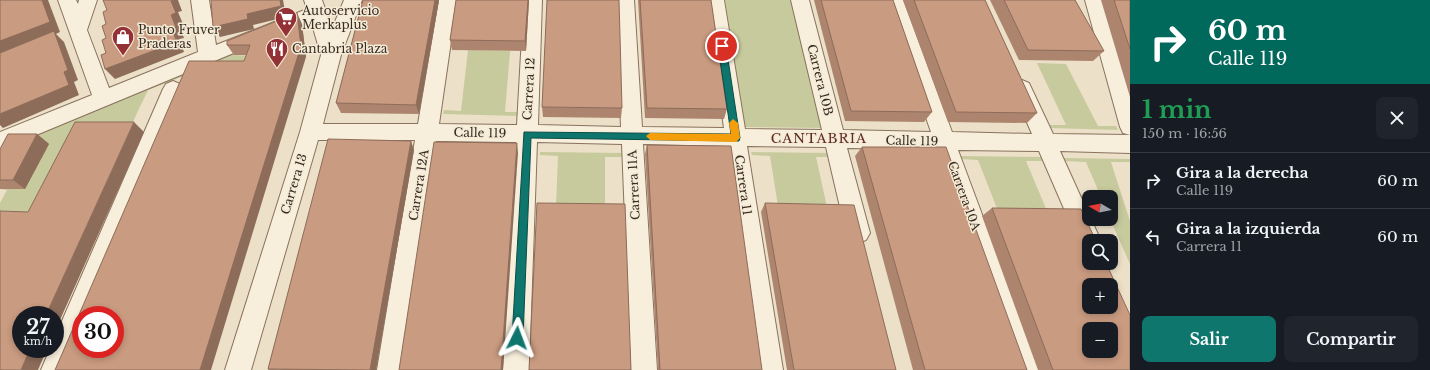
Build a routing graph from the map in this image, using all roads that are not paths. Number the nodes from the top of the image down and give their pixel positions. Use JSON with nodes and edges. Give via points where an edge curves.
{"nodes":[{"id":1,"x":67,"y":0,"type":"edge"},
{"id":2,"x":88,"y":0,"type":"edge"},
{"id":3,"x":200,"y":0,"type":"edge"},
{"id":4,"x":353,"y":0,"type":"edge"},
{"id":5,"x":448,"y":0,"type":"edge"},
{"id":6,"x":533,"y":0,"type":"edge"},
{"id":7,"x":625,"y":0,"type":"edge"},
{"id":8,"x":715,"y":0,"type":"edge"},
{"id":9,"x":800,"y":0,"type":"edge"},
{"id":10,"x":894,"y":0,"type":"edge"},
{"id":11,"x":1094,"y":0,"type":"edge"},
{"id":12,"x":314,"y":6,"type":"edge"},
{"id":13,"x":78,"y":30,"type":"junction"},
{"id":14,"x":330,"y":55,"type":"junction"},
{"id":15,"x":208,"y":56,"type":"junction"},
{"id":16,"x":1014,"y":71,"type":"edge"},
{"id":17,"x":174,"y":89,"type":"dead end"},
{"id":18,"x":103,"y":99,"type":"junction"},
{"id":19,"x":1130,"y":127,"type":"edge"},
{"id":20,"x":310,"y":132,"type":"junction"},
{"id":21,"x":428,"y":132,"type":"junction"},
{"id":22,"x":527,"y":134,"type":"junction"},
{"id":23,"x":632,"y":136,"type":"junction"},
{"id":24,"x":736,"y":138,"type":"junction"},
{"id":25,"x":0,"y":140,"type":"edge"},
{"id":26,"x":835,"y":140,"type":"junction"},
{"id":27,"x":945,"y":141,"type":"junction"},
{"id":28,"x":1046,"y":142,"type":"junction"},
{"id":29,"x":1130,"y":144,"type":"edge"},
{"id":30,"x":1086,"y":234,"type":"edge"},
{"id":31,"x":864,"y":255,"type":"edge"},
{"id":32,"x":54,"y":370,"type":"edge"},
{"id":33,"x":238,"y":370,"type":"edge"},
{"id":34,"x":390,"y":370,"type":"edge"},
{"id":35,"x":516,"y":370,"type":"edge"},
{"id":36,"x":644,"y":370,"type":"edge"},
{"id":37,"x":770,"y":370,"type":"edge"},
{"id":38,"x":1026,"y":370,"type":"edge"}],
"edges":[{"from":1,"to":13,"type":"street"},
{"from":2,"to":13,"type":"street"},
{"from":3,"to":15,"type":"street"},
{"from":4,"to":14,"type":"street","name":"Carrera 13"},
{"from":5,"to":21,"type":"street","name":"Carrera 12A"},
{"from":6,"to":22,"type":"street","name":"Carrera 12"},
{"from":7,"to":23,"type":"street","name":"Carrera 11A"},
{"from":8,"to":24,"type":"street","name":"Carrera 11"},
{"from":9,"to":26,"type":"street","name":"Carrera 10B"},
{"from":10,"to":27,"type":"street","name":"Carrera 10A"},
{"from":11,"to":19,"type":"street"},
{"from":12,"to":14,"type":"street"},
{"from":12,"to":15,"type":"street"},
{"from":13,"to":18,"type":"street"},
{"from":14,"to":20,"type":"street","name":"Carrera 13"},
{"from":15,"to":18,"type":"street"},
{"from":16,"to":28,"type":"street"},
{"from":17,"to":32,"type":"street"},
{"from":18,"to":25,"type":"street"},
{"from":20,"to":21,"type":"street","name":"Calle 119"},
{"from":20,"to":33,"type":"street","name":"Carrera 13"},
{"from":21,"to":22,"type":"street","name":"Calle 119"},
{"from":21,"to":34,"type":"street","name":"Carrera 12A"},
{"from":22,"to":23,"type":"street","name":"Calle 119"},
{"from":22,"to":35,"type":"street","name":"Carrera 12"},
{"from":23,"to":24,"type":"street","name":"Calle 119"},
{"from":23,"to":36,"type":"street","name":"Carrera 11A"},
{"from":24,"to":26,"type":"street","name":"Calle 119"},
{"from":24,"to":37,"type":"street","name":"Carrera 11"},
{"from":26,"to":27,"type":"street","name":"Calle 119"},
{"from":26,"to":31,"type":"street","name":"Carrera 10B"},
{"from":27,"to":28,"type":"street","name":"Calle 119"},
{"from":27,"to":38,"type":"street","name":"Carrera 10A"},
{"from":28,"to":29,"type":"street","name":"Calle 119"},
{"from":28,"to":30,"type":"street"}]}
